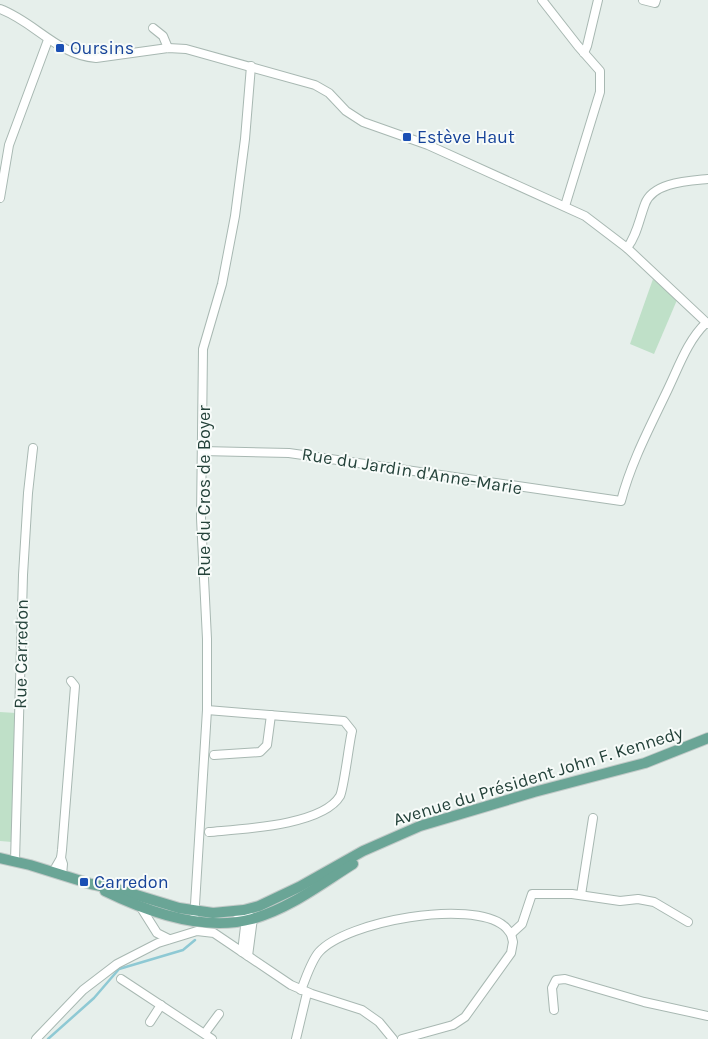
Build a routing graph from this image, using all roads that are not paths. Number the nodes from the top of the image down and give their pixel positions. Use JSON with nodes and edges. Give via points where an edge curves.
{"nodes":[{"id":1,"x":542,"y":0,"type":"edge"},
{"id":2,"x":598,"y":0,"type":"edge"},
{"id":3,"x":643,"y":0,"type":"edge"},
{"id":4,"x":656,"y":0,"type":"edge"},
{"id":5,"x":0,"y":9,"type":"edge"},
{"id":6,"x":153,"y":28,"type":"dead end"},
{"id":7,"x":48,"y":40,"type":"junction"},
{"id":8,"x":168,"y":48,"type":"junction"},
{"id":9,"x":584,"y":53,"type":"junction"},
{"id":10,"x":251,"y":66,"type":"junction"},
{"id":11,"x":708,"y":179,"type":"edge"},
{"id":12,"x":0,"y":198,"type":"edge"},
{"id":13,"x":565,"y":206,"type":"junction"},
{"id":14,"x":627,"y":248,"type":"junction"},
{"id":15,"x":707,"y":323,"type":"edge"},
{"id":16,"x":34,"y":448,"type":"dead end"},
{"id":17,"x":202,"y":451,"type":"junction"},
{"id":18,"x":70,"y":681,"type":"dead end"},
{"id":19,"x":206,"y":710,"type":"junction"},
{"id":20,"x":271,"y":715,"type":"junction"},
{"id":21,"x":708,"y":738,"type":"edge"},
{"id":22,"x":214,"y":755,"type":"dead end"},
{"id":23,"x":594,"y":818,"type":"dead end"},
{"id":24,"x":209,"y":832,"type":"dead end"},
{"id":25,"x":378,"y":846,"type":"junction"},
{"id":26,"x":0,"y":858,"type":"edge"},
{"id":27,"x":15,"y":861,"type":"junction"},
{"id":28,"x":58,"y":873,"type":"junction"},
{"id":29,"x":91,"y":884,"type":"junction"},
{"id":30,"x":582,"y":895,"type":"junction"},
{"id":31,"x":140,"y":906,"type":"junction"},
{"id":32,"x":259,"y":906,"type":"junction"},
{"id":33,"x":230,"y":912,"type":"junction"},
{"id":34,"x":195,"y":916,"type":"junction"},
{"id":35,"x":248,"y":918,"type":"junction"},
{"id":36,"x":688,"y":922,"type":"dead end"},
{"id":37,"x":511,"y":934,"type":"junction"},
{"id":38,"x":169,"y":939,"type":"junction"},
{"id":39,"x":245,"y":954,"type":"junction"},
{"id":40,"x":121,"y":979,"type":"dead end"},
{"id":41,"x":304,"y":991,"type":"junction"},
{"id":42,"x":161,"y":1005,"type":"junction"},
{"id":43,"x":554,"y":1010,"type":"dead end"},
{"id":44,"x":219,"y":1014,"type":"dead end"},
{"id":45,"x":708,"y":1016,"type":"edge"},
{"id":46,"x":150,"y":1022,"type":"dead end"},
{"id":47,"x":205,"y":1033,"type":"junction"},
{"id":48,"x":36,"y":1039,"type":"edge"},
{"id":49,"x":212,"y":1039,"type":"edge"},
{"id":50,"x":296,"y":1039,"type":"edge"},
{"id":51,"x":393,"y":1039,"type":"edge"},
{"id":52,"x":402,"y":1039,"type":"edge"}],
"edges":[{"from":1,"to":9,"type":"street"},
{"from":2,"to":9,"type":"street"},
{"from":3,"to":4,"type":"street","via":[[655,3]]},
{"from":5,"to":7,"type":"street"},
{"from":6,"to":8,"type":"street","via":[[163,36]]},
{"from":7,"to":8,"type":"street","via":[[68,52],[96,58]]},
{"from":7,"to":12,"type":"street","via":[[9,145]]},
{"from":8,"to":10,"type":"street","via":[[186,49]]},
{"from":9,"to":13,"type":"street","via":[[600,71],[602,83]]},
{"from":10,"to":13,"type":"street","via":[[315,85],[363,122],[428,145]]},
{"from":10,"to":17,"type":"street","name":"Rue du Cros de Boyer","via":[[235,216],[222,284],[203,349]]},
{"from":11,"to":14,"type":"street","via":[[666,186],[646,202],[634,239]]},
{"from":13,"to":14,"type":"street","via":[[585,216]]},
{"from":14,"to":15,"type":"street"},
{"from":15,"to":17,"type":"street","name":"Rue du Jardin d'Anne-Marie","via":[[693,339],[654,417],[634,461],[621,501],[289,453]]},
{"from":16,"to":27,"type":"street","name":"Rue Carredon","via":[[24,575]]},
{"from":17,"to":19,"type":"street","name":"Rue du Cros de Boyer"},
{"from":18,"to":28,"type":"street","via":[[75,686],[63,864]]},
{"from":19,"to":20,"type":"street"},
{"from":19,"to":34,"type":"street","name":"Rue du Cros de Boyer"},
{"from":20,"to":22,"type":"street","via":[[267,745],[260,752]]},
{"from":20,"to":24,"type":"street","via":[[344,721],[352,731],[340,796],[327,808],[283,825]]},
{"from":21,"to":25,"type":"main road","name":"Avenue du Président John F. Kennedy","via":[[645,763],[420,826]]},
{"from":23,"to":30,"type":"street"},
{"from":25,"to":32,"type":"main road","name":"Avenue du Président John F. Kennedy"},
{"from":25,"to":35,"type":"main road","name":"Avenue du Président John F. Kennedy","via":[[287,905]]},
{"from":26,"to":27,"type":"main road","name":"Avenue du Président John F. Kennedy"},
{"from":27,"to":28,"type":"main road","name":"Avenue du Président John F. Kennedy"},
{"from":28,"to":29,"type":"main road","name":"Avenue du Président John F. Kennedy"},
{"from":29,"to":31,"type":"main road","name":"Avenue du Président John F. Kennedy"},
{"from":29,"to":34,"type":"main road","name":"Avenue du Président John F. Kennedy"},
{"from":30,"to":36,"type":"street","via":[[620,901],[646,900]]},
{"from":30,"to":37,"type":"street","via":[[532,894],[522,924]]},
{"from":31,"to":34,"type":"main road","name":"Avenue du Président John F. Kennedy"},
{"from":31,"to":38,"type":"street","via":[[158,932]]},
{"from":32,"to":33,"type":"main road","name":"Avenue du Président John F. Kennedy"},
{"from":32,"to":35,"type":"street"},
{"from":33,"to":34,"type":"main road","name":"Avenue du Président John F. Kennedy"},
{"from":33,"to":35,"type":"street"},
{"from":34,"to":35,"type":"main road","name":"Avenue du Président John F. Kennedy","via":[[221,922]]},
{"from":35,"to":39,"type":"street"},
{"from":37,"to":41,"type":"street","via":[[504,926],[475,917],[420,914],[382,922],[346,935],[319,952]]},
{"from":37,"to":52,"type":"street","via":[[511,953],[465,1017],[453,1025]]},
{"from":38,"to":39,"type":"street","via":[[208,931]]},
{"from":38,"to":48,"type":"street","via":[[117,964],[84,990]]},
{"from":39,"to":41,"type":"street"},
{"from":40,"to":42,"type":"street"},
{"from":41,"to":50,"type":"street"},
{"from":41,"to":51,"type":"street","via":[[362,1010],[386,1028]]},
{"from":42,"to":46,"type":"street"},
{"from":42,"to":47,"type":"street"},
{"from":43,"to":45,"type":"street","via":[[552,988],[556,980],[565,979]]},
{"from":44,"to":47,"type":"street"},
{"from":47,"to":49,"type":"street"}]}
